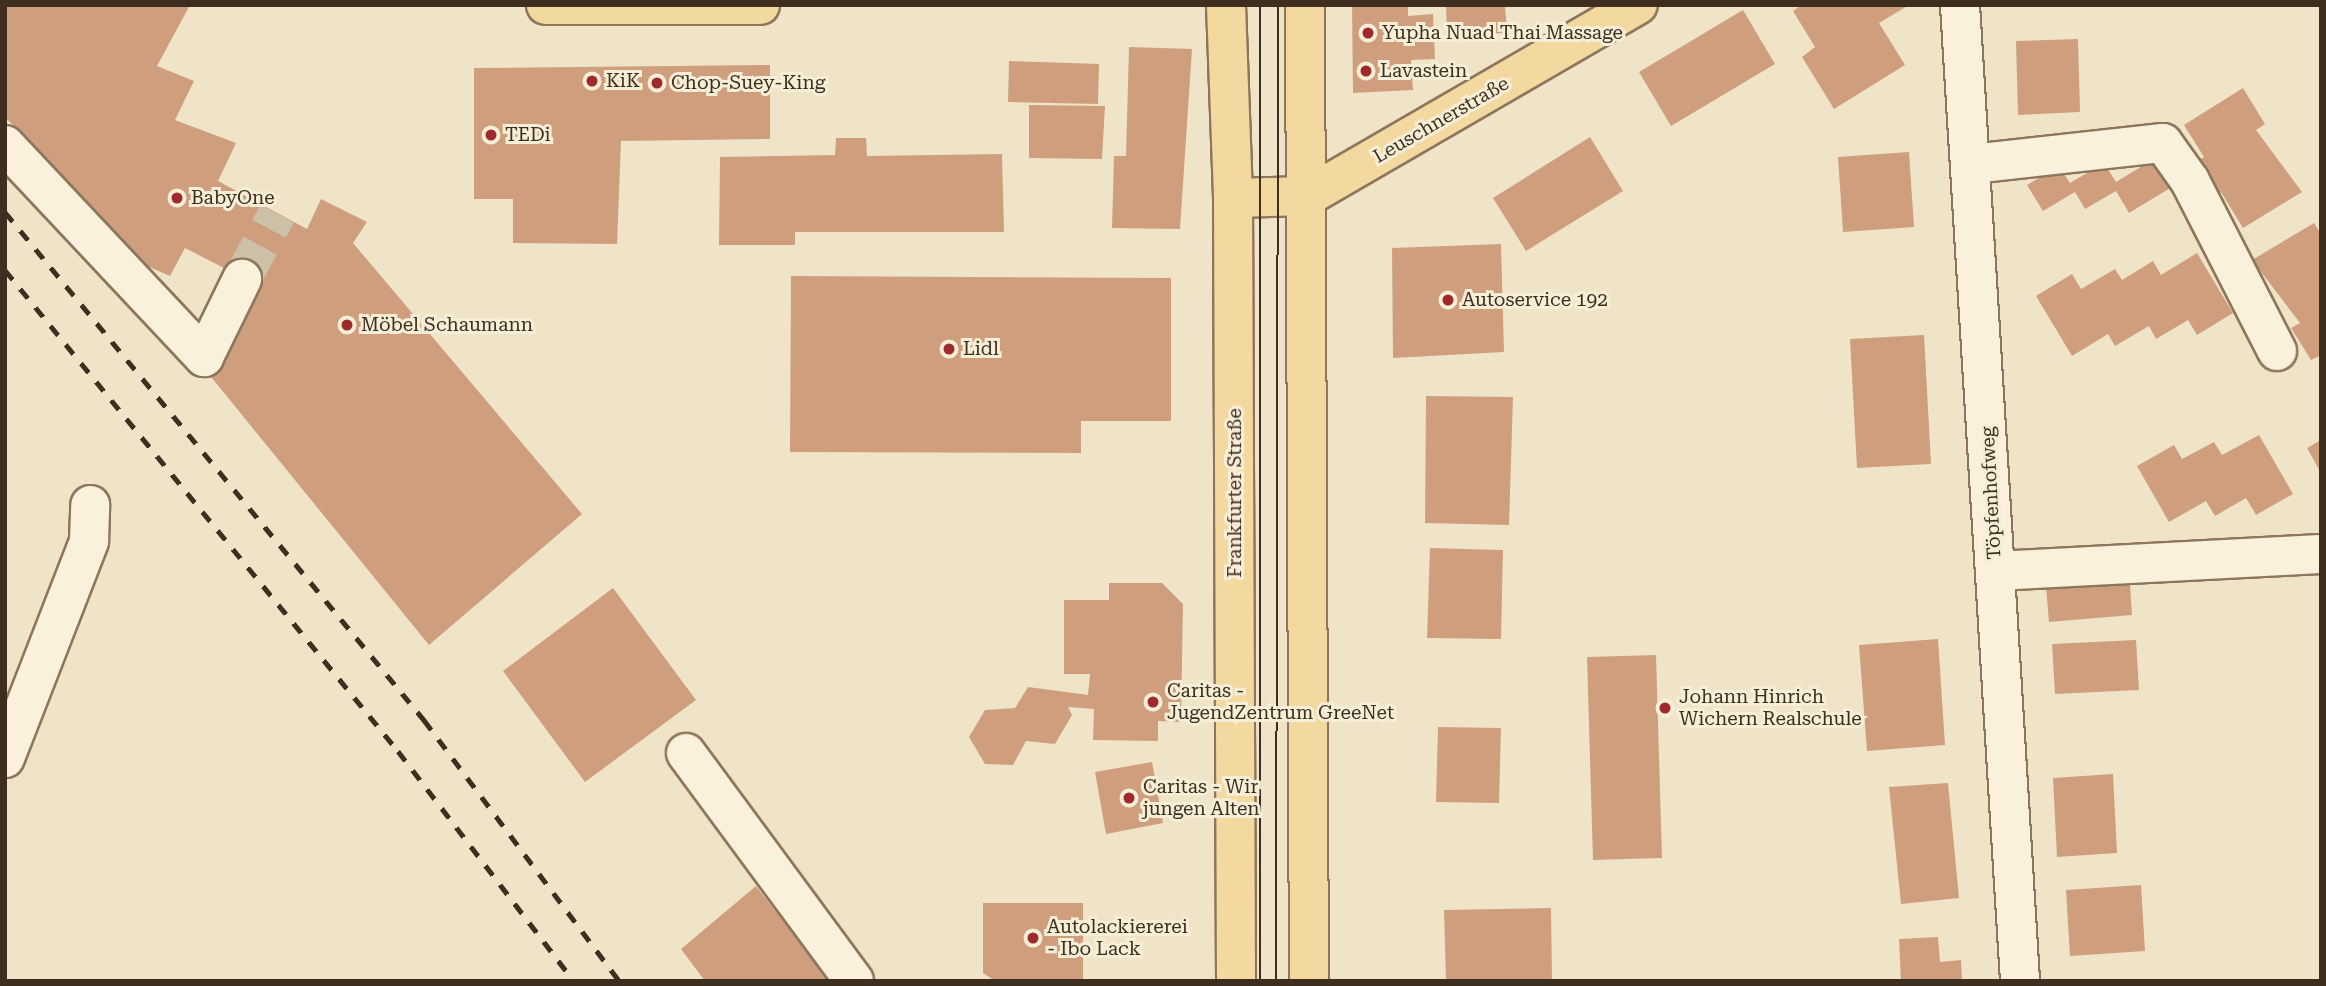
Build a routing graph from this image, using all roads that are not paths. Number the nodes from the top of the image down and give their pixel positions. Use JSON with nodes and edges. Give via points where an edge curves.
{"nodes":[{"id":1,"x":546,"y":5,"type":"edge"},
{"id":2,"x":760,"y":5,"type":"edge"},
{"id":3,"x":1226,"y":5,"type":"edge"},
{"id":4,"x":1305,"y":5,"type":"edge"},
{"id":5,"x":1638,"y":5,"type":"edge"},
{"id":6,"x":1960,"y":5,"type":"edge"},
{"id":7,"x":5,"y":145,"type":"edge"},
{"id":8,"x":1972,"y":164,"type":"junction"},
{"id":9,"x":1308,"y":196,"type":"junction"},
{"id":10,"x":1233,"y":198,"type":"junction"},
{"id":11,"x":242,"y":279,"type":"tunnel mouth"},
{"id":12,"x":2277,"y":351,"type":"dead end"},
{"id":13,"x":90,"y":505,"type":"dead end"},
{"id":14,"x":2321,"y":554,"type":"edge"},
{"id":15,"x":1996,"y":571,"type":"junction"},
{"id":16,"x":686,"y":753,"type":"dead end"},
{"id":17,"x":5,"y":758,"type":"edge"},
{"id":18,"x":855,"y":981,"type":"edge"},
{"id":19,"x":1236,"y":981,"type":"edge"},
{"id":20,"x":1309,"y":981,"type":"edge"},
{"id":21,"x":2020,"y":981,"type":"edge"}],
"edges":[{"from":1,"to":2,"type":"main road"},
{"from":3,"to":10,"type":"main road","name":"Frankfurter Straße"},
{"from":4,"to":9,"type":"main road"},
{"from":5,"to":9,"type":"main road","name":"Leuschnerstraße"},
{"from":6,"to":8,"type":"street","name":"Töpfenhofweg"},
{"from":7,"to":11,"type":"street","via":[[204,357]]},
{"from":8,"to":12,"type":"street","via":[[2163,144],[2190,181]]},
{"from":8,"to":15,"type":"street","name":"Töpfenhofweg"},
{"from":9,"to":10,"type":"main road","name":"Leuschnerstraße"},
{"from":9,"to":20,"type":"main road"},
{"from":10,"to":19,"type":"main road","name":"Frankfurter Straße"},
{"from":13,"to":17,"type":"street","via":[[89,541]]},
{"from":14,"to":15,"type":"street"},
{"from":15,"to":21,"type":"street","name":"Töpfenhofweg"},
{"from":16,"to":18,"type":"street"}]}
